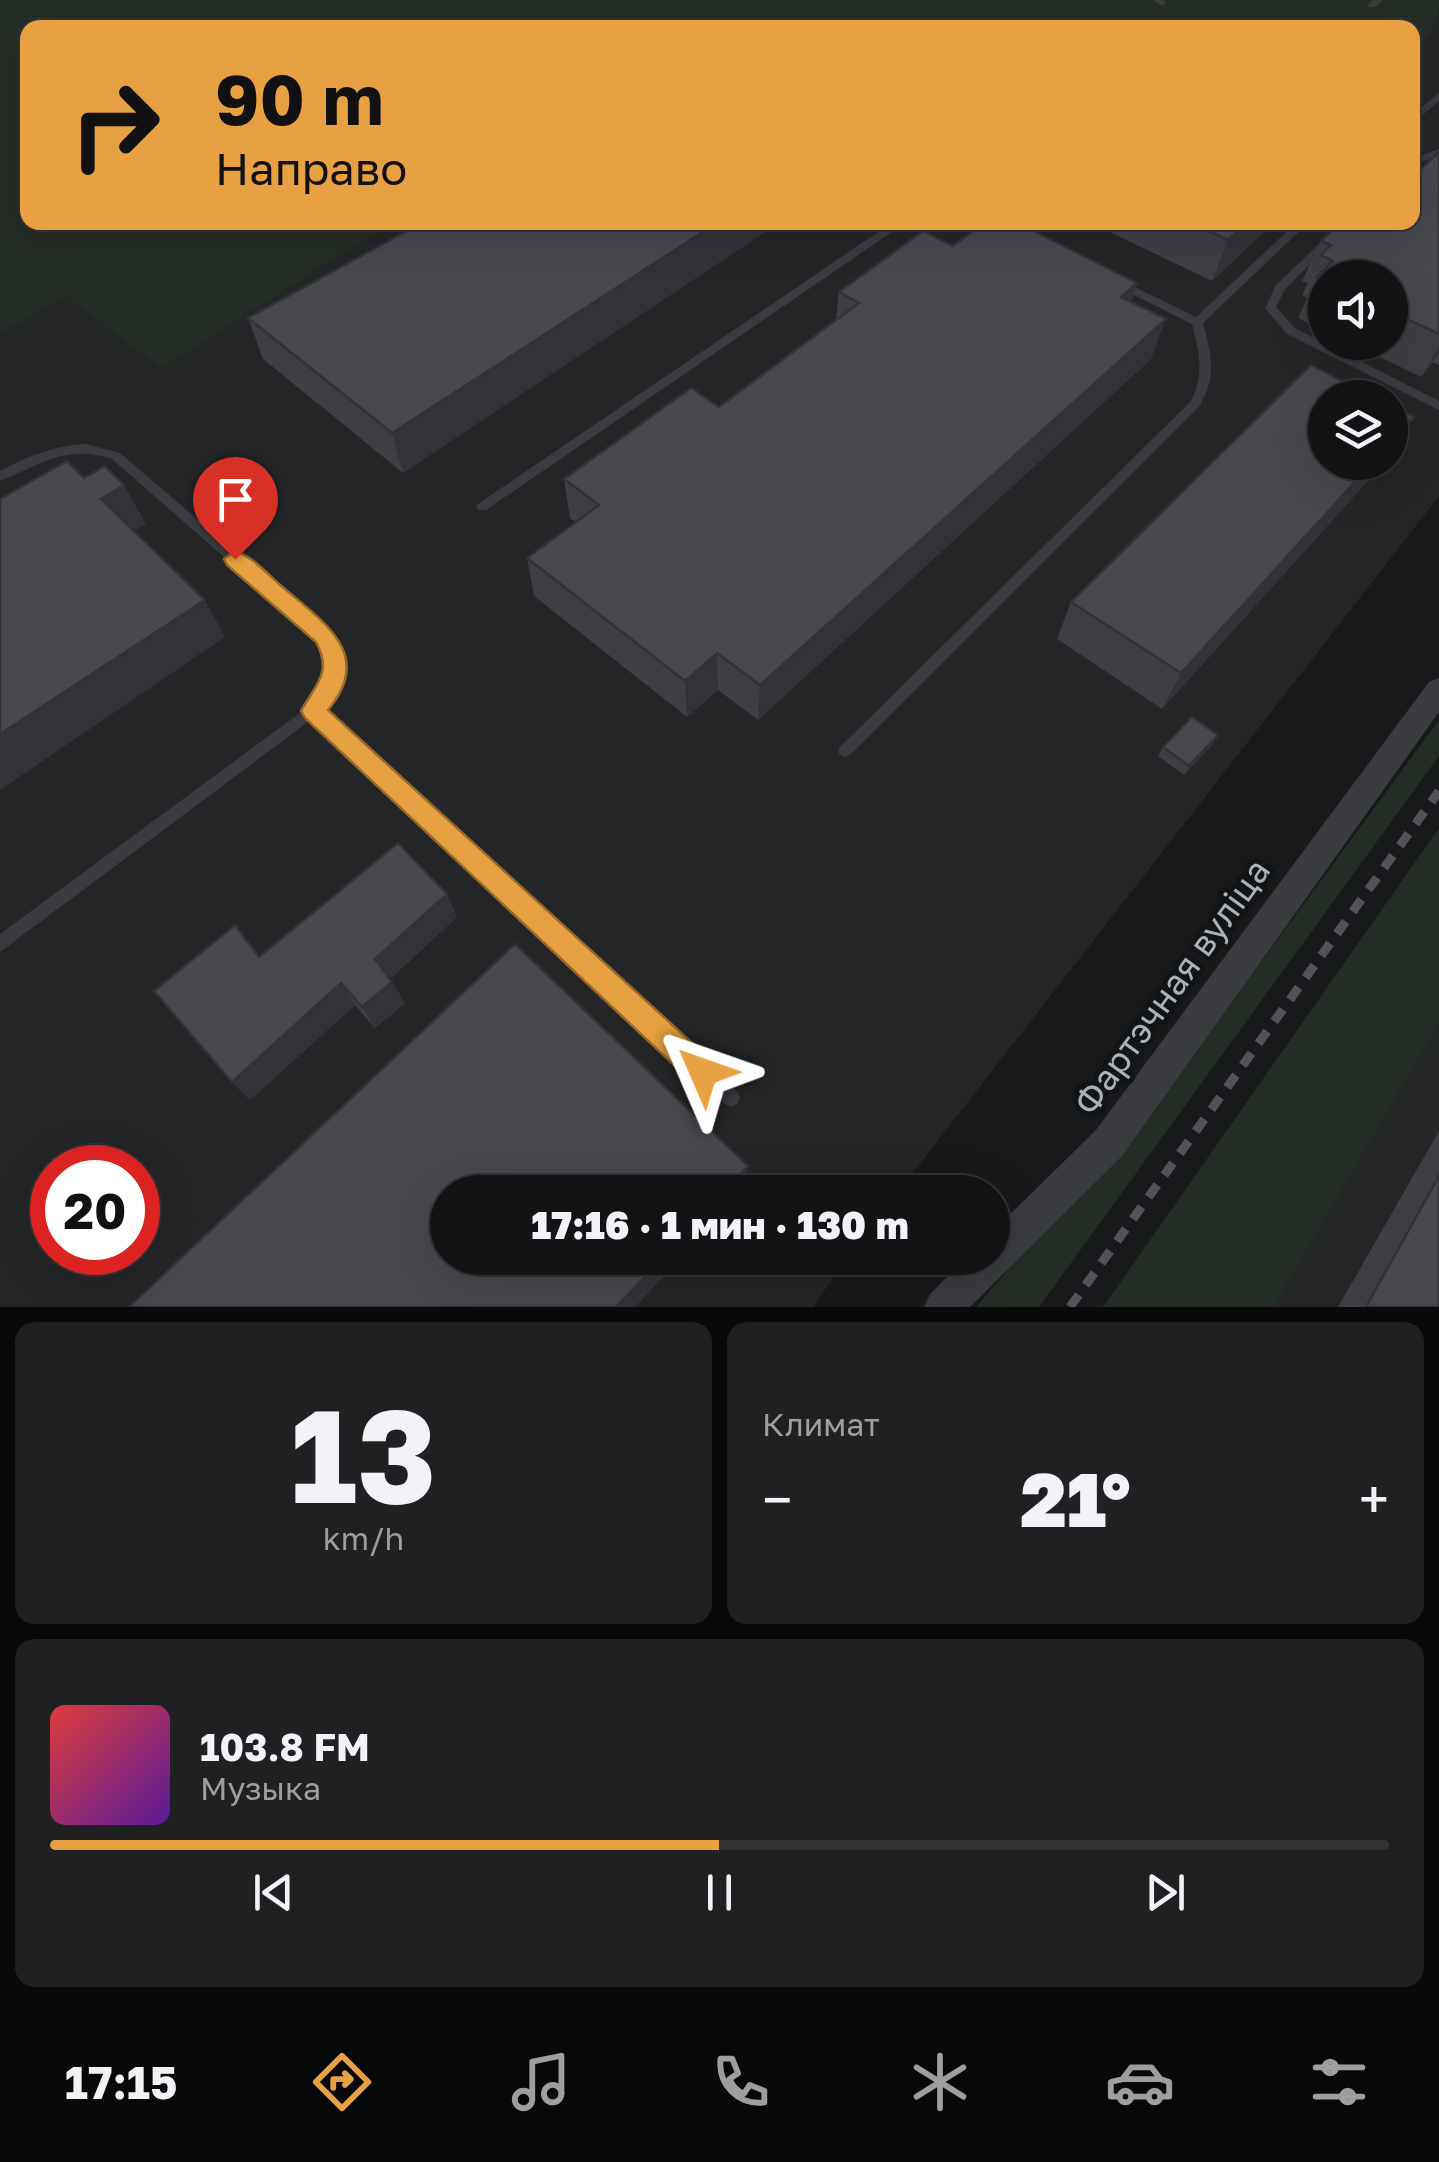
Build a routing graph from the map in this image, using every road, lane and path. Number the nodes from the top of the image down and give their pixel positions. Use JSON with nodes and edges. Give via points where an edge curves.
{"nodes":[{"id":1,"x":1439,"y":96,"type":"edge"},
{"id":2,"x":1420,"y":114,"type":"edge"},
{"id":3,"x":889,"y":230,"type":"edge"},
{"id":4,"x":1295,"y":230,"type":"edge"},
{"id":5,"x":1340,"y":230,"type":"edge"},
{"id":6,"x":1114,"y":280,"type":"edge"},
{"id":7,"x":1197,"y":322,"type":"junction"},
{"id":8,"x":1439,"y":406,"type":"edge"},
{"id":9,"x":0,"y":477,"type":"edge"},
{"id":10,"x":482,"y":506,"type":"dead end"},
{"id":11,"x":1439,"y":690,"type":"edge"},
{"id":12,"x":313,"y":711,"type":"junction"},
{"id":13,"x":845,"y":751,"type":"dead end"},
{"id":14,"x":0,"y":944,"type":"edge"},
{"id":15,"x":730,"y":1098,"type":"dead end"},
{"id":16,"x":943,"y":1307,"type":"edge"}],
"edges":[{"from":1,"to":2,"type":"lane"},
{"from":3,"to":10,"type":"lane"},
{"from":4,"to":7,"type":"lane"},
{"from":5,"to":8,"type":"lane","via":[[1274,293],[1270,308],[1291,330]]},
{"from":6,"to":7,"type":"lane"},
{"from":7,"to":13,"type":"lane","via":[[1208,366],[1195,404]]},
{"from":9,"to":12,"type":"lane","via":[[54,451],[99,448],[116,456],[324,636],[335,654],[336,674]]},
{"from":11,"to":16,"type":"street","name":"Фартэчная вуліца","via":[[1109,1143]]},
{"from":12,"to":14,"type":"lane"},
{"from":12,"to":15,"type":"lane"}]}
